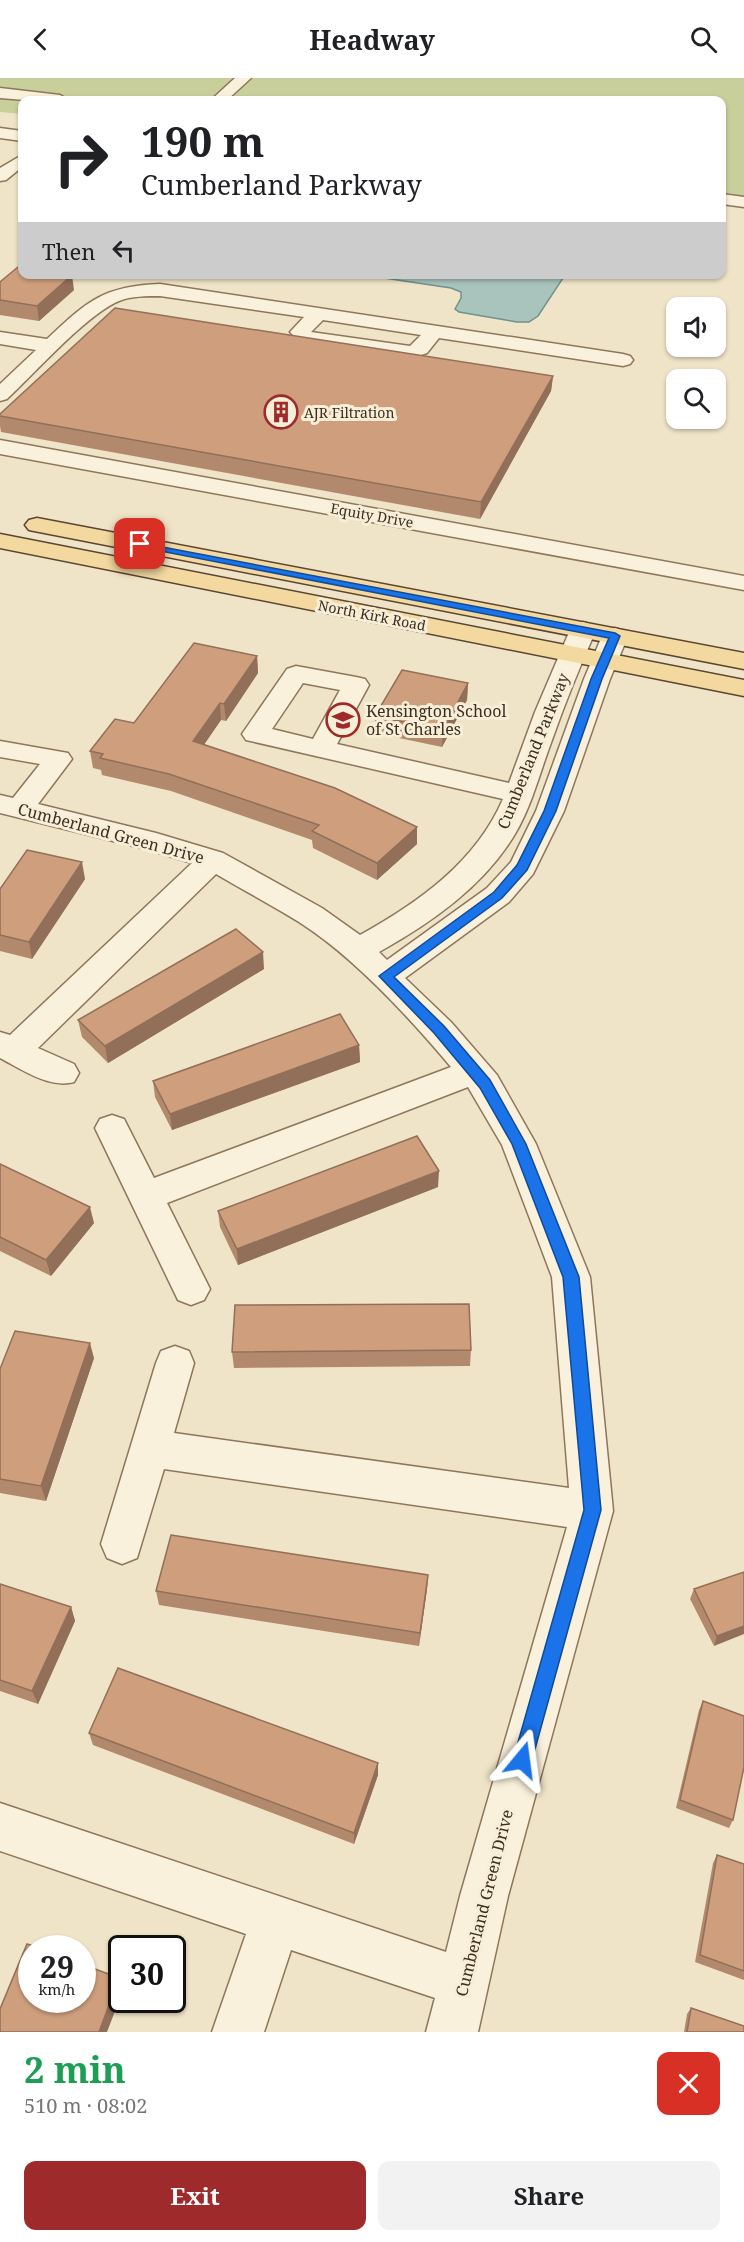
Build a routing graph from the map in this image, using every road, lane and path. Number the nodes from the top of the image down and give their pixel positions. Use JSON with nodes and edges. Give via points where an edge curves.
{"nodes":[{"id":1,"x":244,"y":78,"type":"edge"},
{"id":2,"x":0,"y":93,"type":"edge"},
{"id":3,"x":21,"y":96,"type":"edge"},
{"id":4,"x":223,"y":96,"type":"edge"},
{"id":5,"x":18,"y":104,"type":"edge"},
{"id":6,"x":8,"y":111,"type":"dead end"},
{"id":7,"x":0,"y":133,"type":"edge"},
{"id":8,"x":18,"y":135,"type":"edge"},
{"id":9,"x":18,"y":163,"type":"edge"},
{"id":10,"x":0,"y":176,"type":"edge"},
{"id":11,"x":726,"y":200,"type":"edge"},
{"id":12,"x":744,"y":202,"type":"edge"},
{"id":13,"x":0,"y":338,"type":"edge"},
{"id":14,"x":51,"y":346,"type":"junction"},
{"id":15,"x":623,"y":360,"type":"dead end"},
{"id":16,"x":0,"y":395,"type":"edge"},
{"id":17,"x":0,"y":447,"type":"edge"},
{"id":18,"x":6,"y":530,"type":"edge"},
{"id":19,"x":744,"y":583,"type":"edge"},
{"id":20,"x":577,"y":642,"type":"junction"},
{"id":21,"x":609,"y":648,"type":"junction"},
{"id":22,"x":744,"y":661,"type":"edge"},
{"id":23,"x":744,"y":688,"type":"edge"},
{"id":24,"x":321,"y":748,"type":"junction"},
{"id":25,"x":0,"y":749,"type":"edge"},
{"id":26,"x":519,"y":794,"type":"junction"},
{"id":27,"x":10,"y":806,"type":"edge"},
{"id":28,"x":213,"y":860,"type":"junction"},
{"id":29,"x":358,"y":950,"type":"junction"},
{"id":30,"x":386,"y":976,"type":"junction"},
{"id":31,"x":7,"y":1047,"type":"edge"},
{"id":32,"x":475,"y":1071,"type":"junction"},
{"id":33,"x":62,"y":1073,"type":"dead end"},
{"id":34,"x":112,"y":1128,"type":"dead end"},
{"id":35,"x":145,"y":1196,"type":"junction"},
{"id":36,"x":191,"y":1289,"type":"dead end"},
{"id":37,"x":175,"y":1363,"type":"dead end"},
{"id":38,"x":149,"y":1448,"type":"junction"},
{"id":39,"x":592,"y":1510,"type":"junction"},
{"id":40,"x":122,"y":1544,"type":"dead end"},
{"id":41,"x":0,"y":1827,"type":"edge"},
{"id":42,"x":276,"y":1920,"type":"junction"},
{"id":43,"x":463,"y":1983,"type":"junction"},
{"id":44,"x":237,"y":2032,"type":"edge"},
{"id":45,"x":452,"y":2032,"type":"edge"}],
"edges":[{"from":1,"to":4,"type":"street"},
{"from":2,"to":3,"type":"street"},
{"from":5,"to":6,"type":"street"},
{"from":7,"to":8,"type":"street"},
{"from":9,"to":10,"type":"street"},
{"from":11,"to":12,"type":"street"},
{"from":13,"to":14,"type":"street"},
{"from":14,"to":15,"type":"street","via":[[99,302],[134,290],[160,290],[318,314],[300,332],[306,337],[412,352],[420,349],[434,332]]},
{"from":14,"to":16,"type":"street"},
{"from":17,"to":19,"type":"street","name":"Equity Drive"},
{"from":18,"to":20,"type":"main road","name":"North Kirk Road"},
{"from":20,"to":21,"type":"main road","name":"North Kirk Road"},
{"from":20,"to":26,"type":"street","name":"Cumberland Parkway"},
{"from":21,"to":22,"type":"main road","name":"North Kirk Road"},
{"from":21,"to":23,"type":"main road","name":"North Kirk Road"},
{"from":21,"to":30,"type":"street","name":"Cumberland Parkway","via":[[550,811],[523,867],[498,895]]},
{"from":24,"to":24,"type":"street","via":[[256,734],[296,675],[356,685]]},
{"from":24,"to":26,"type":"street"},
{"from":25,"to":27,"type":"street","via":[[58,759]]},
{"from":26,"to":29,"type":"street","name":"Cumberland Parkway","via":[[501,832],[471,870],[400,928]]},
{"from":27,"to":28,"type":"street","name":"Cumberland Green Drive"},
{"from":28,"to":29,"type":"street","name":"Cumberland Green Drive","via":[[311,915]]},
{"from":28,"to":31,"type":"street"},
{"from":29,"to":30,"type":"street","name":"Cumberland Green Drive"},
{"from":30,"to":32,"type":"street","name":"Cumberland Green Drive"},
{"from":31,"to":33,"type":"street"},
{"from":32,"to":35,"type":"street"},
{"from":32,"to":39,"type":"street","name":"Cumberland Green Drive","via":[[519,1144],[571,1277]]},
{"from":34,"to":35,"type":"street"},
{"from":35,"to":36,"type":"street"},
{"from":37,"to":38,"type":"street"},
{"from":38,"to":39,"type":"street"},
{"from":38,"to":40,"type":"street"},
{"from":39,"to":43,"type":"street","name":"Cumberland Green Drive"},
{"from":41,"to":42,"type":"street"},
{"from":42,"to":43,"type":"street"},
{"from":42,"to":44,"type":"street"},
{"from":43,"to":45,"type":"street","name":"Cumberland Green Drive"}]}
